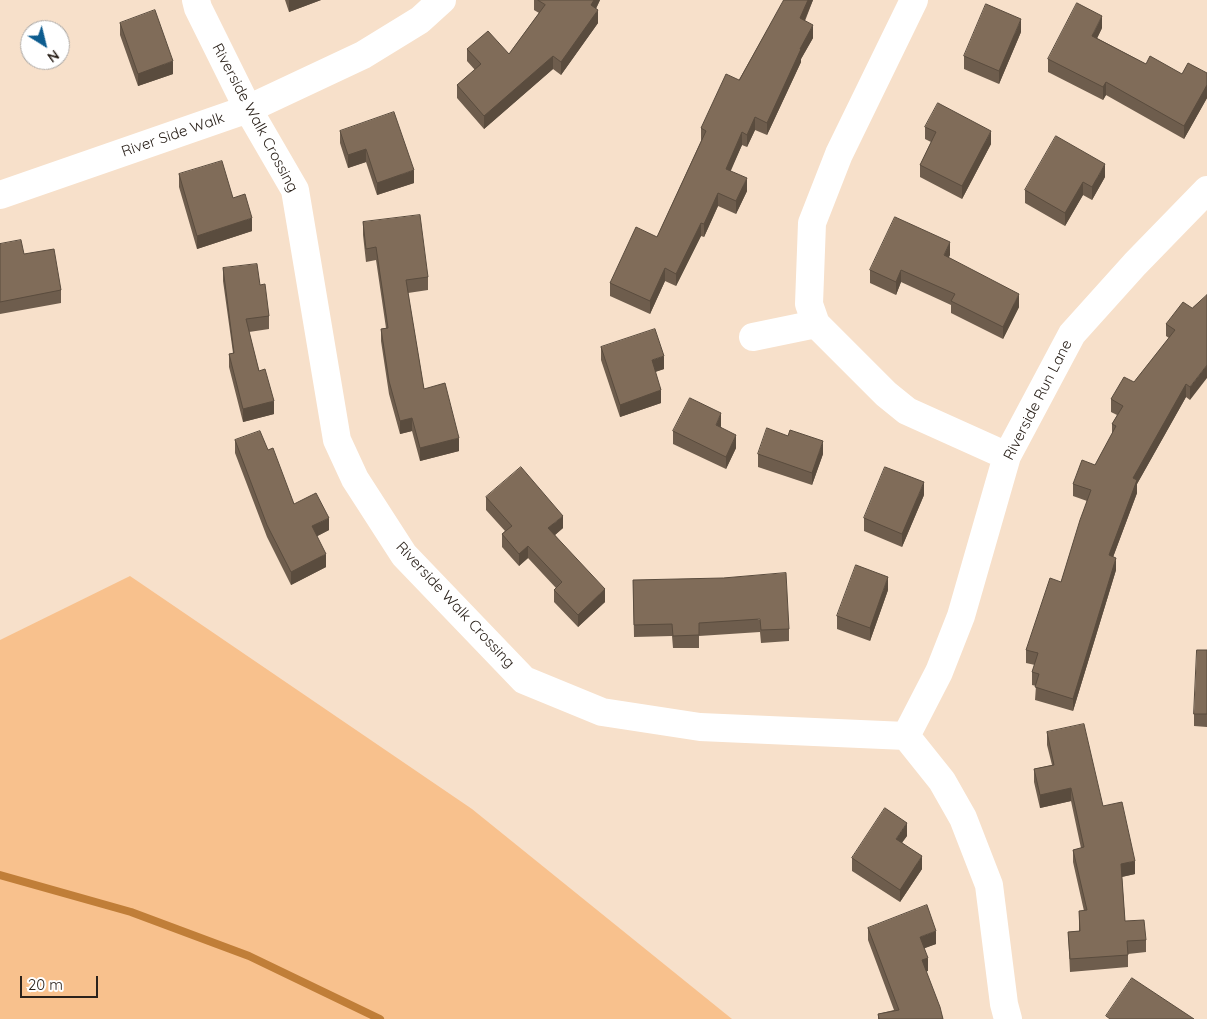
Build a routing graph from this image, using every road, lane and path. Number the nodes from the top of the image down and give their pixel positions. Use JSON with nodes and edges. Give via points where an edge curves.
{"nodes":[{"id":1,"x":196,"y":0,"type":"edge"},
{"id":2,"x":442,"y":0,"type":"edge"},
{"id":3,"x":914,"y":0,"type":"edge"},
{"id":4,"x":248,"y":109,"type":"junction"},
{"id":5,"x":1207,"y":190,"type":"edge"},
{"id":6,"x":0,"y":194,"type":"edge"},
{"id":7,"x":816,"y":324,"type":"junction"},
{"id":8,"x":752,"y":337,"type":"dead end"},
{"id":9,"x":1007,"y":456,"type":"junction"},
{"id":10,"x":906,"y":736,"type":"junction"},
{"id":11,"x":1008,"y":1019,"type":"edge"}],
"edges":[{"from":1,"to":4,"type":"street","name":"Riverside Walk Crossing"},
{"from":2,"to":4,"type":"street","name":"River Side Walk","via":[[420,20],[363,55]]},
{"from":3,"to":7,"type":"street","via":[[839,154],[812,222],[809,304]]},
{"from":4,"to":6,"type":"street","name":"River Side Walk"},
{"from":4,"to":10,"type":"street","name":"Riverside Walk Crossing","via":[[295,190],[338,440],[355,479],[404,555],[524,680],[602,712],[700,727]]},
{"from":5,"to":9,"type":"street","name":"Riverside Run Lane","via":[[1134,264],[1072,334]]},
{"from":7,"to":8,"type":"street"},
{"from":7,"to":9,"type":"street","via":[[907,411]]},
{"from":9,"to":10,"type":"street","name":"Riverside Run Lane","via":[[961,616],[939,672]]},
{"from":10,"to":11,"type":"street","via":[[951,796],[989,885]]}]}
